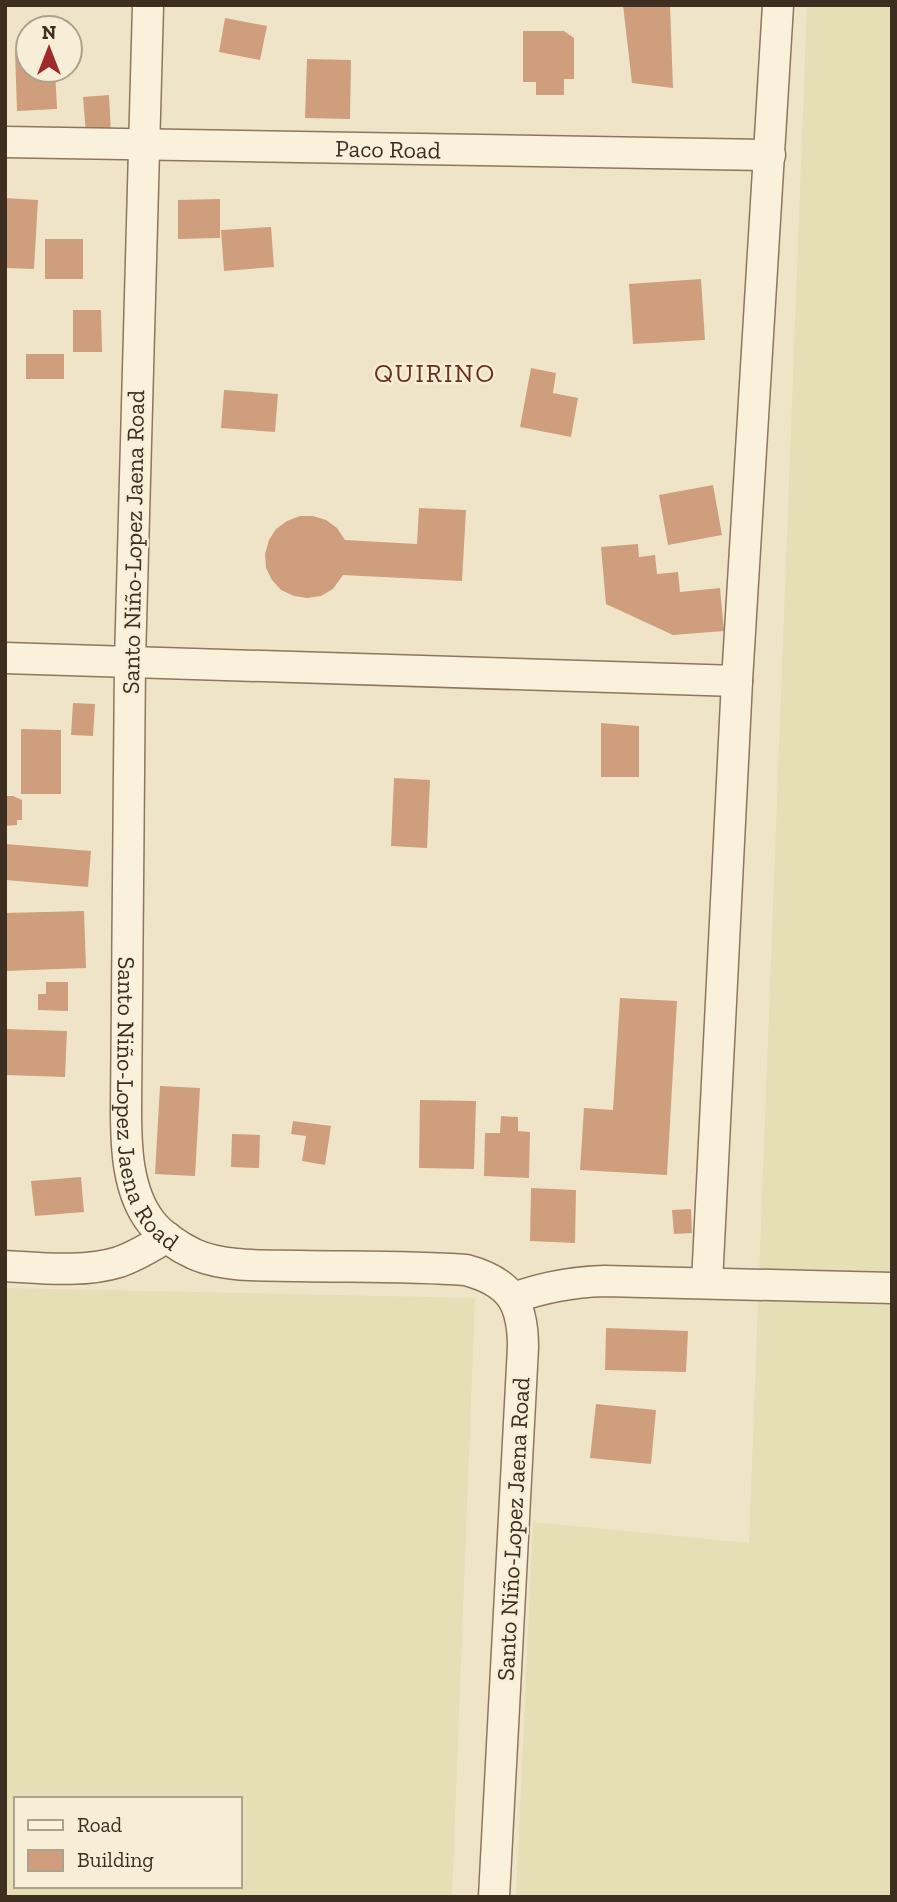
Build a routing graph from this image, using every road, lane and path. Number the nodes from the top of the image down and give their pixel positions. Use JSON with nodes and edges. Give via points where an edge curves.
{"nodes":[{"id":1,"x":148,"y":5,"type":"edge"},
{"id":2,"x":778,"y":5,"type":"edge"},
{"id":3,"x":5,"y":142,"type":"edge"},
{"id":4,"x":144,"y":145,"type":"junction"},
{"id":5,"x":770,"y":155,"type":"junction"},
{"id":6,"x":5,"y":658,"type":"edge"},
{"id":7,"x":130,"y":661,"type":"junction"},
{"id":8,"x":737,"y":681,"type":"junction"},
{"id":9,"x":167,"y":1237,"type":"junction"},
{"id":10,"x":5,"y":1266,"type":"edge"},
{"id":11,"x":707,"y":1283,"type":"junction"},
{"id":12,"x":892,"y":1288,"type":"edge"},
{"id":13,"x":514,"y":1298,"type":"junction"},
{"id":14,"x":494,"y":1897,"type":"edge"}],
"edges":[{"from":1,"to":4,"type":"street","name":"Santo Niño-Lopez Jaena Road"},
{"from":2,"to":5,"type":"street"},
{"from":3,"to":4,"type":"street","name":"Paco Road"},
{"from":4,"to":5,"type":"street","name":"Paco Road"},
{"from":4,"to":7,"type":"street","name":"Santo Niño-Lopez Jaena Road"},
{"from":5,"to":8,"type":"street"},
{"from":6,"to":7,"type":"street"},
{"from":7,"to":8,"type":"street"},
{"from":7,"to":9,"type":"street","name":"Santo Niño-Lopez Jaena Road","via":[[126,1139],[138,1199],[151,1223]]},
{"from":8,"to":11,"type":"street"},
{"from":9,"to":10,"type":"street","via":[[116,1263]]},
{"from":9,"to":13,"type":"street","name":"Santo Niño-Lopez Jaena Road","via":[[194,1254],[227,1263],[466,1270],[500,1284]]},
{"from":11,"to":12,"type":"street"},
{"from":11,"to":13,"type":"street","via":[[574,1282]]},
{"from":13,"to":14,"type":"street","name":"Santo Niño-Lopez Jaena Road","via":[[523,1347]]}]}
